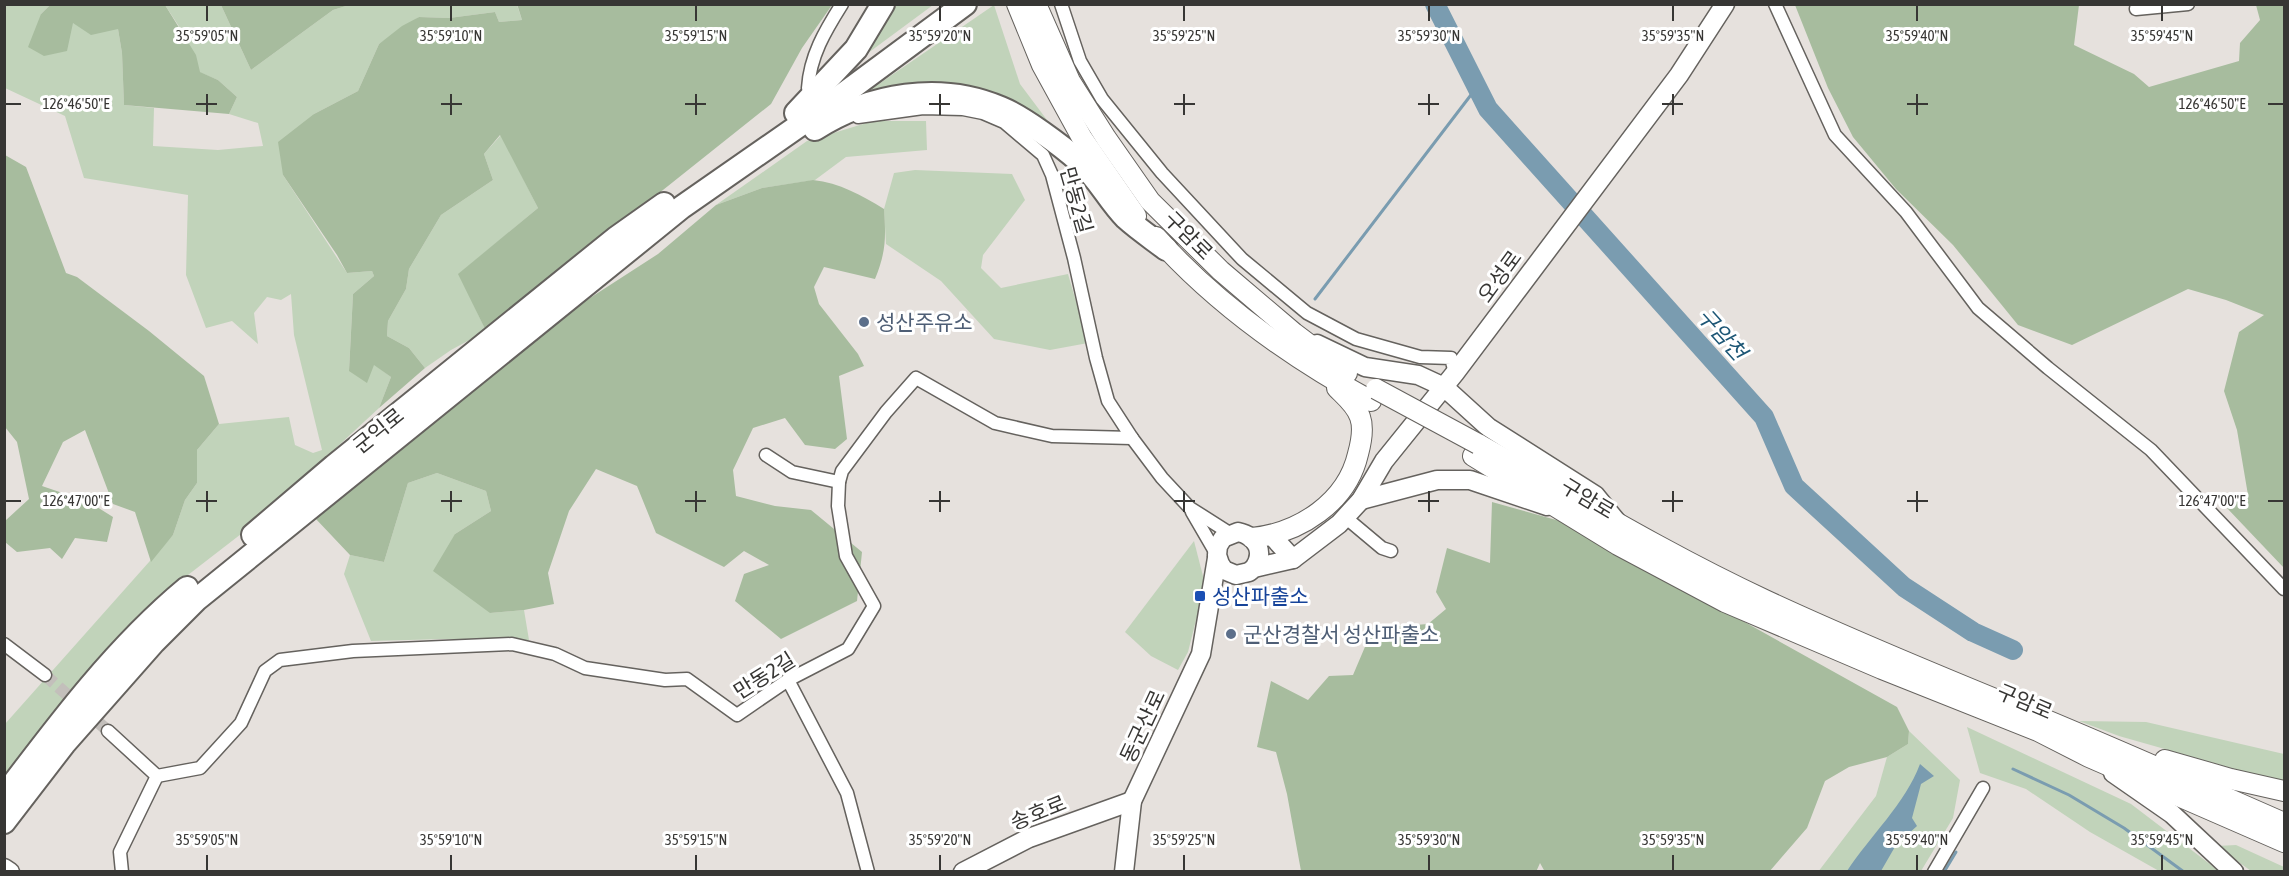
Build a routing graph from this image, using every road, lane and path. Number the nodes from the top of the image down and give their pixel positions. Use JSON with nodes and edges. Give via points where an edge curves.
{"nodes":[{"id":1,"x":842,"y":4,"type":"edge"},
{"id":2,"x":883,"y":4,"type":"edge"},
{"id":3,"x":947,"y":4,"type":"edge"},
{"id":4,"x":965,"y":4,"type":"edge"},
{"id":5,"x":1017,"y":4,"type":"edge"},
{"id":6,"x":1036,"y":4,"type":"edge"},
{"id":7,"x":1061,"y":4,"type":"edge"},
{"id":8,"x":1725,"y":4,"type":"edge"},
{"id":9,"x":1775,"y":4,"type":"edge"},
{"id":10,"x":2137,"y":4,"type":"edge"},
{"id":11,"x":2188,"y":4,"type":"edge"},
{"id":12,"x":808,"y":88,"type":"dead end"},
{"id":13,"x":796,"y":113,"type":"junction"},
{"id":14,"x":831,"y":126,"type":"dead end"},
{"id":15,"x":656,"y":228,"type":"junction"},
{"id":16,"x":1166,"y":249,"type":"junction"},
{"id":17,"x":1293,"y":333,"type":"junction"},
{"id":18,"x":1321,"y":371,"type":"junction"},
{"id":19,"x":1450,"y":380,"type":"junction"},
{"id":20,"x":1373,"y":395,"type":"junction"},
{"id":21,"x":1132,"y":438,"type":"junction"},
{"id":22,"x":1476,"y":450,"type":"junction"},
{"id":23,"x":766,"y":454,"type":"dead end"},
{"id":24,"x":1384,"y":461,"type":"junction"},
{"id":25,"x":839,"y":482,"type":"junction"},
{"id":26,"x":1360,"y":500,"type":"junction"},
{"id":27,"x":1190,"y":508,"type":"junction"},
{"id":28,"x":1558,"y":509,"type":"junction"},
{"id":29,"x":1345,"y":518,"type":"junction"},
{"id":30,"x":1619,"y":524,"type":"junction"},
{"id":31,"x":1297,"y":525,"type":"junction"},
{"id":32,"x":1231,"y":534,"type":"junction"},
{"id":33,"x":1262,"y":537,"type":"junction"},
{"id":34,"x":1391,"y":551,"type":"dead end"},
{"id":35,"x":1217,"y":556,"type":"junction"},
{"id":36,"x":1293,"y":559,"type":"junction"},
{"id":37,"x":1254,"y":568,"type":"junction"},
{"id":38,"x":1236,"y":575,"type":"junction"},
{"id":39,"x":2284,"y":589,"type":"edge"},
{"id":40,"x":1209,"y":602,"type":"junction"},
{"id":41,"x":4,"y":644,"type":"edge"},
{"id":42,"x":45,"y":675,"type":"tunnel mouth"},
{"id":43,"x":788,"y":680,"type":"junction"},
{"id":44,"x":2024,"y":710,"type":"junction"},
{"id":45,"x":108,"y":731,"type":"tunnel mouth"},
{"id":46,"x":2089,"y":757,"type":"junction"},
{"id":47,"x":157,"y":776,"type":"junction"},
{"id":48,"x":1983,"y":788,"type":"dead end"},
{"id":49,"x":2284,"y":790,"type":"edge"},
{"id":50,"x":4,"y":796,"type":"edge"},
{"id":51,"x":1132,"y":801,"type":"junction"},
{"id":52,"x":4,"y":822,"type":"edge"},
{"id":53,"x":2284,"y":823,"type":"edge"},
{"id":54,"x":2284,"y":842,"type":"edge"},
{"id":55,"x":4,"y":868,"type":"edge"},
{"id":56,"x":10,"y":872,"type":"edge"},
{"id":57,"x":122,"y":872,"type":"edge"},
{"id":58,"x":868,"y":872,"type":"edge"},
{"id":59,"x":963,"y":872,"type":"edge"},
{"id":60,"x":1124,"y":872,"type":"edge"},
{"id":61,"x":1934,"y":872,"type":"edge"},
{"id":62,"x":2234,"y":872,"type":"edge"}],
"edges":[{"from":1,"to":12,"type":"street","via":[[809,68]]},
{"from":2,"to":13,"type":"highway","via":[[856,48]]},
{"from":3,"to":13,"type":"highway"},
{"from":4,"to":15,"type":"highway"},
{"from":5,"to":16,"type":"main road","name":"구암로","via":[[1042,65],[1082,138],[1133,212]]},
{"from":6,"to":17,"type":"main road","name":"구암로","via":[[1070,81],[1150,201],[1221,271]]},
{"from":7,"to":19,"type":"street","via":[[1080,61],[1102,99],[1162,173],[1242,259],[1307,313],[1356,339],[1420,357],[1451,358]]},
{"from":8,"to":19,"type":"main road","name":"오성로","via":[[1679,75]]},
{"from":9,"to":39,"type":"street","via":[[1835,135],[1906,212],[1978,308],[2151,450]]},
{"from":10,"to":11,"type":"street","via":[[2136,9]]},
{"from":13,"to":50,"type":"highway","name":"군익로","via":[[616,238],[184,590],[96,681]]},
{"from":14,"to":21,"type":"street","name":"만동2길","via":[[847,118],[923,108],[963,109],[1004,122],[1043,155],[1052,175],[1108,401]]},
{"from":15,"to":16,"type":"highway","via":[[821,124],[868,104],[923,92],[970,98],[1022,119],[1080,163],[1126,218]]},
{"from":15,"to":52,"type":"highway","name":"군익로","via":[[196,600],[64,744]]},
{"from":16,"to":18,"type":"main road","name":"구암로","via":[[1230,309]]},
{"from":17,"to":19,"type":"main road","via":[[1365,367]]},
{"from":17,"to":20,"type":"main road","name":"구암로"},
{"from":18,"to":20,"type":"main road","name":"구암로"},
{"from":18,"to":31,"type":"main road","via":[[1354,405],[1361,419],[1360,449],[1342,491],[1324,509]]},
{"from":19,"to":24,"type":"main road","name":"오성로"},
{"from":19,"to":30,"type":"main road","via":[[1488,427],[1594,495]]},
{"from":20,"to":22,"type":"main road","name":"구암로","bridge":true},
{"from":21,"to":25,"type":"street","name":"만동2길","via":[[1052,436],[995,423],[916,378],[842,471]]},
{"from":21,"to":27,"type":"street","name":"만동2길"},
{"from":22,"to":28,"type":"main road","name":"구암로"},
{"from":22,"to":30,"type":"main road","name":"구암로"},
{"from":23,"to":25,"type":"street","via":[[792,472]]},
{"from":24,"to":26,"type":"main road","name":"오성로"},
{"from":24,"to":31,"type":"main road","via":[[1348,501]]},
{"from":25,"to":43,"type":"street","name":"만동2길","via":[[837,506],[846,556],[874,606],[848,649]]},
{"from":26,"to":28,"type":"main road","via":[[1437,480],[1470,480]]},
{"from":26,"to":29,"type":"main road","name":"오성로"},
{"from":27,"to":32,"type":"street"},
{"from":27,"to":35,"type":"street"},
{"from":28,"to":46,"type":"main road","name":"구암로","via":[[1725,602],[2038,731]]},
{"from":29,"to":34,"type":"street"},
{"from":29,"to":36,"type":"main road","name":"오성로"},
{"from":30,"to":44,"type":"main road","name":"구암로","via":[[1762,598]]},
{"from":31,"to":33,"type":"main road"},
{"from":32,"to":33,"type":"main road"},
{"from":32,"to":35,"type":"main road","via":[[1223,538]]},
{"from":33,"to":36,"type":"main road"},
{"from":33,"to":37,"type":"main road"},
{"from":35,"to":38,"type":"main road","via":[[1224,570]]},
{"from":35,"to":40,"type":"main road","name":"동군산로"},
{"from":36,"to":37,"type":"main road"},
{"from":37,"to":38,"type":"main road"},
{"from":38,"to":40,"type":"main road"},
{"from":40,"to":51,"type":"main road","name":"동군산로","via":[[1201,654]]},
{"from":41,"to":42,"type":"street"},
{"from":43,"to":47,"type":"street","name":"만동2길","via":[[737,715],[687,680],[585,668],[555,654],[512,644],[353,651],[280,660],[265,671],[241,723],[200,768]]},
{"from":43,"to":58,"type":"street","via":[[847,793]]},
{"from":44,"to":49,"type":"main road","via":[[2163,759]]},
{"from":44,"to":53,"type":"main road","name":"구암로"},
{"from":45,"to":47,"type":"street"},
{"from":46,"to":54,"type":"main road","name":"구암로"},
{"from":46,"to":62,"type":"main road","via":[[2172,814]]},
{"from":47,"to":57,"type":"street","via":[[120,852]]},
{"from":48,"to":61,"type":"street"},
{"from":51,"to":59,"type":"main road","name":"송호로","via":[[1029,838]]},
{"from":51,"to":60,"type":"main road","name":"동군산로"},
{"from":55,"to":56,"type":"main road"}]}
